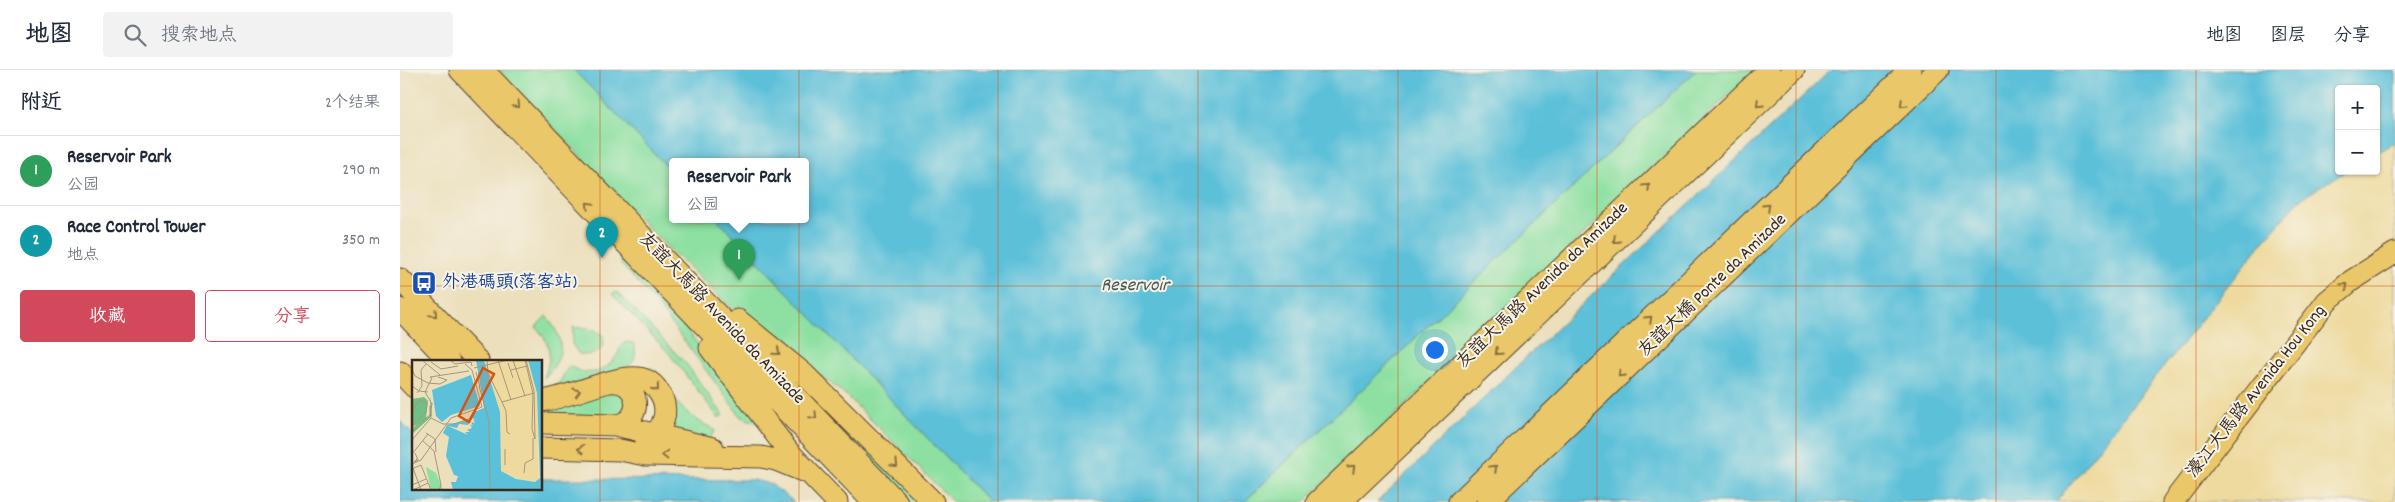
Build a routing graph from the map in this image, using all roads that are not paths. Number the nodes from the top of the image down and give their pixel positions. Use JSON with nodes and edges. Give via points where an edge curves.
{"nodes":[{"id":1,"x":460,"y":70,"type":"edge"},
{"id":2,"x":483,"y":70,"type":"edge"},
{"id":3,"x":1769,"y":70,"type":"edge"},
{"id":4,"x":1794,"y":70,"type":"edge"},
{"id":5,"x":1910,"y":70,"type":"edge"},
{"id":6,"x":1938,"y":70,"type":"edge"},
{"id":7,"x":2395,"y":253,"type":"edge"},
{"id":8,"x":653,"y":260,"type":"junction"},
{"id":9,"x":400,"y":279,"type":"edge"},
{"id":10,"x":400,"y":309,"type":"edge"},
{"id":11,"x":448,"y":360,"type":"edge"},
{"id":12,"x":477,"y":360,"type":"edge"},
{"id":13,"x":400,"y":372,"type":"edge"},
{"id":14,"x":612,"y":382,"type":"junction"},
{"id":15,"x":412,"y":385,"type":"edge"},
{"id":16,"x":542,"y":400,"type":"edge"},
{"id":17,"x":542,"y":423,"type":"edge"},
{"id":18,"x":615,"y":425,"type":"junction"},
{"id":19,"x":656,"y":434,"type":"junction"},
{"id":20,"x":542,"y":448,"type":"edge"},
{"id":21,"x":620,"y":450,"type":"junction"},
{"id":22,"x":749,"y":457,"type":"junction"},
{"id":23,"x":817,"y":482,"type":"junction"},
{"id":24,"x":837,"y":502,"type":"edge"},
{"id":25,"x":873,"y":502,"type":"edge"},
{"id":26,"x":897,"y":502,"type":"edge"},
{"id":27,"x":933,"y":502,"type":"edge"},
{"id":28,"x":1317,"y":502,"type":"edge"},
{"id":29,"x":1342,"y":502,"type":"edge"},
{"id":30,"x":1459,"y":502,"type":"edge"},
{"id":31,"x":1487,"y":502,"type":"edge"},
{"id":32,"x":2173,"y":502,"type":"edge"}],
"edges":[{"from":8,"to":1,"type":"main road","name":"友誼大馬路 Avenida da Amizade","one_way":true},
{"from":2,"to":8,"type":"main road","name":"友誼大馬路 Avenida da Amizade","one_way":true},
{"from":28,"to":3,"type":"main road","name":"友誼大馬路 Avenida da Amizade","one_way":true},
{"from":4,"to":29,"type":"main road","name":"友誼大馬路 Avenida da Amizade","one_way":true},
{"from":30,"to":5,"type":"main road","name":"友誼大橋 Ponte da Amizade","one_way":true},
{"from":6,"to":31,"type":"main road","name":"友誼大橋 Ponte da Amizade","one_way":true},
{"from":32,"to":7,"type":"main road","name":"濠江大馬路 Avenida Hou Kong","one_way":true,"via":[[2327,301]]},
{"from":8,"to":23,"type":"main road","via":[[789,452]]},
{"from":8,"to":25,"type":"main road","name":"友誼大馬路 Avenida da Amizade"},
{"from":8,"to":26,"type":"main road","name":"友誼大馬路 Avenida da Amizade","one_way":true},
{"from":8,"to":27,"type":"main road","one_way":true,"via":[[804,374]]},
{"from":9,"to":12,"type":"main road","one_way":true},
{"from":10,"to":11,"type":"main road"},
{"from":13,"to":15,"type":"main road"},
{"from":16,"to":14,"type":"main road","one_way":true},
{"from":14,"to":18,"type":"main road","via":[[628,386],[636,401],[631,418]]},
{"from":14,"to":19,"type":"main road","one_way":true,"via":[[638,378],[655,386],[665,412]]},
{"from":17,"to":18,"type":"main road"},
{"from":18,"to":19,"type":"main road"},
{"from":19,"to":21,"type":"main road"},
{"from":19,"to":22,"type":"main road"},
{"from":21,"to":20,"type":"main road","one_way":true},
{"from":22,"to":21,"type":"main road","one_way":true,"via":[[645,455]]},
{"from":22,"to":23,"type":"main road","via":[[791,465]]},
{"from":23,"to":24,"type":"main road"}]}
